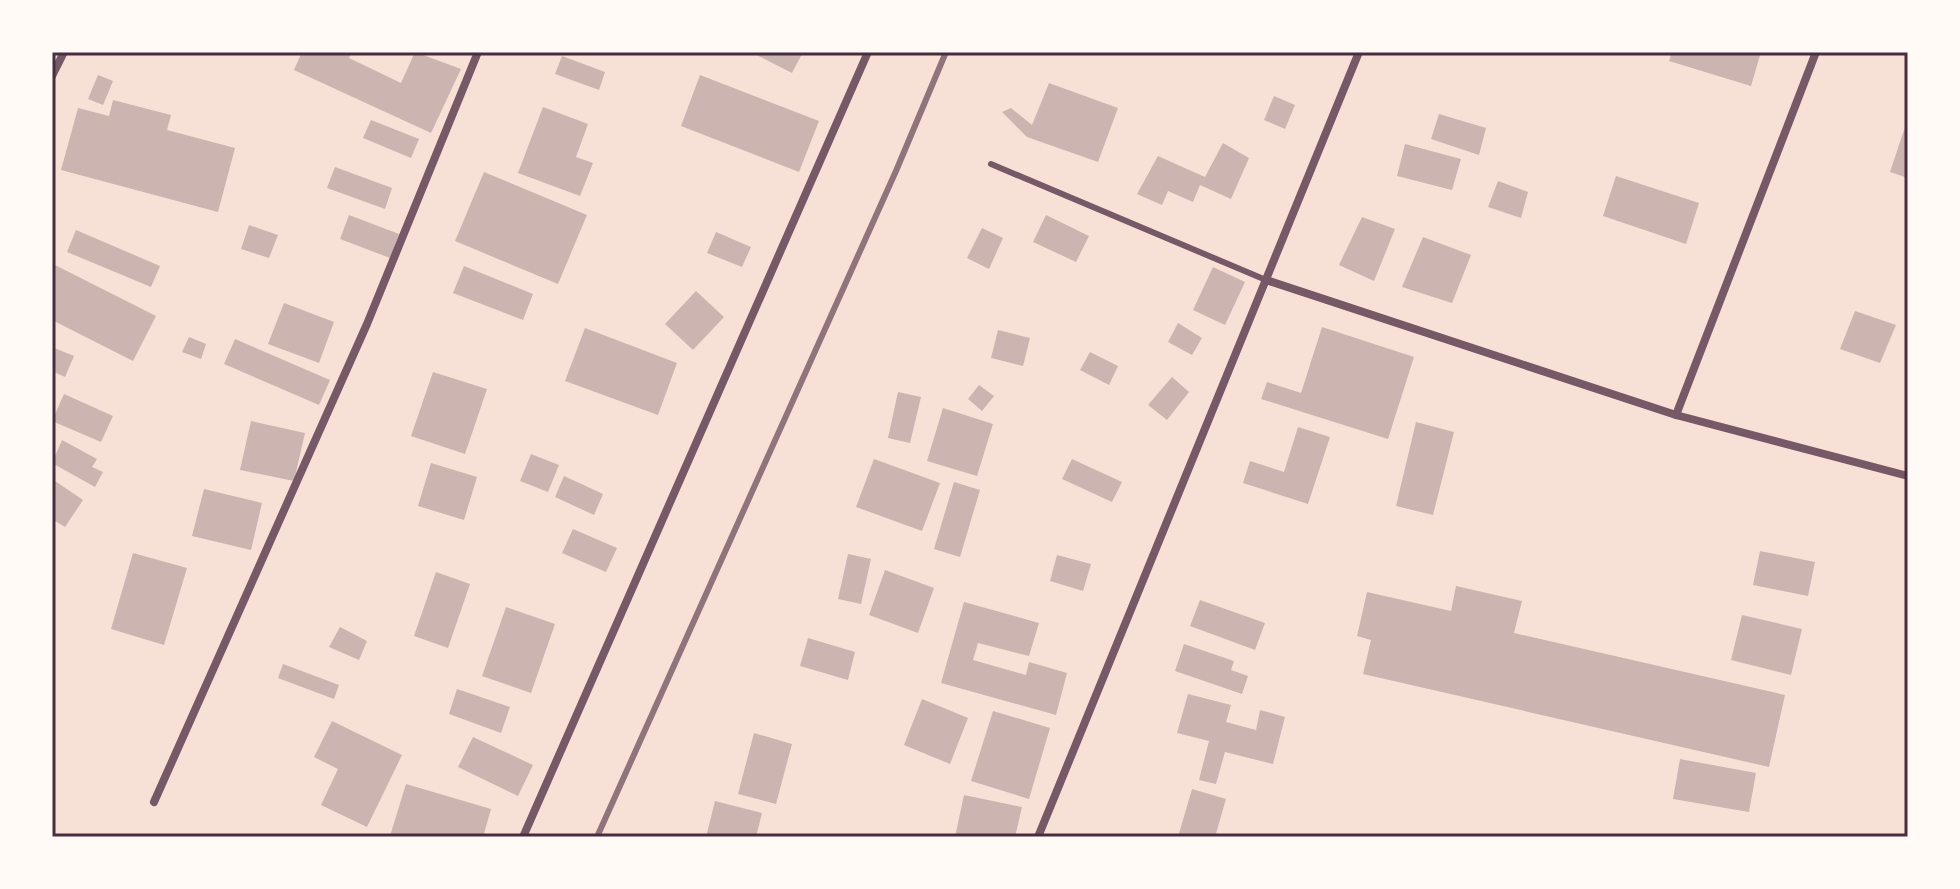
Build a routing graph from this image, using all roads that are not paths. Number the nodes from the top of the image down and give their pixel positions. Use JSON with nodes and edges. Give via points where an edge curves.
{"nodes":[{"id":1,"x":64,"y":52,"type":"edge"},
{"id":2,"x":478,"y":52,"type":"edge"},
{"id":3,"x":868,"y":52,"type":"edge"},
{"id":4,"x":1359,"y":52,"type":"edge"},
{"id":5,"x":1816,"y":52,"type":"edge"},
{"id":6,"x":52,"y":76,"type":"edge"},
{"id":7,"x":991,"y":164,"type":"dead end"},
{"id":8,"x":1266,"y":280,"type":"junction"},
{"id":9,"x":1676,"y":415,"type":"junction"},
{"id":10,"x":1908,"y":476,"type":"edge"},
{"id":11,"x":154,"y":802,"type":"dead end"},
{"id":12,"x":523,"y":837,"type":"edge"},
{"id":13,"x":1038,"y":837,"type":"edge"}],
"edges":[{"from":1,"to":6,"type":"street"},
{"from":2,"to":11,"type":"street","via":[[367,324]]},
{"from":3,"to":12,"type":"street"},
{"from":4,"to":8,"type":"street"},
{"from":5,"to":9,"type":"street"},
{"from":7,"to":8,"type":"lane"},
{"from":8,"to":9,"type":"street"},
{"from":8,"to":13,"type":"street"},
{"from":9,"to":10,"type":"street"}]}
